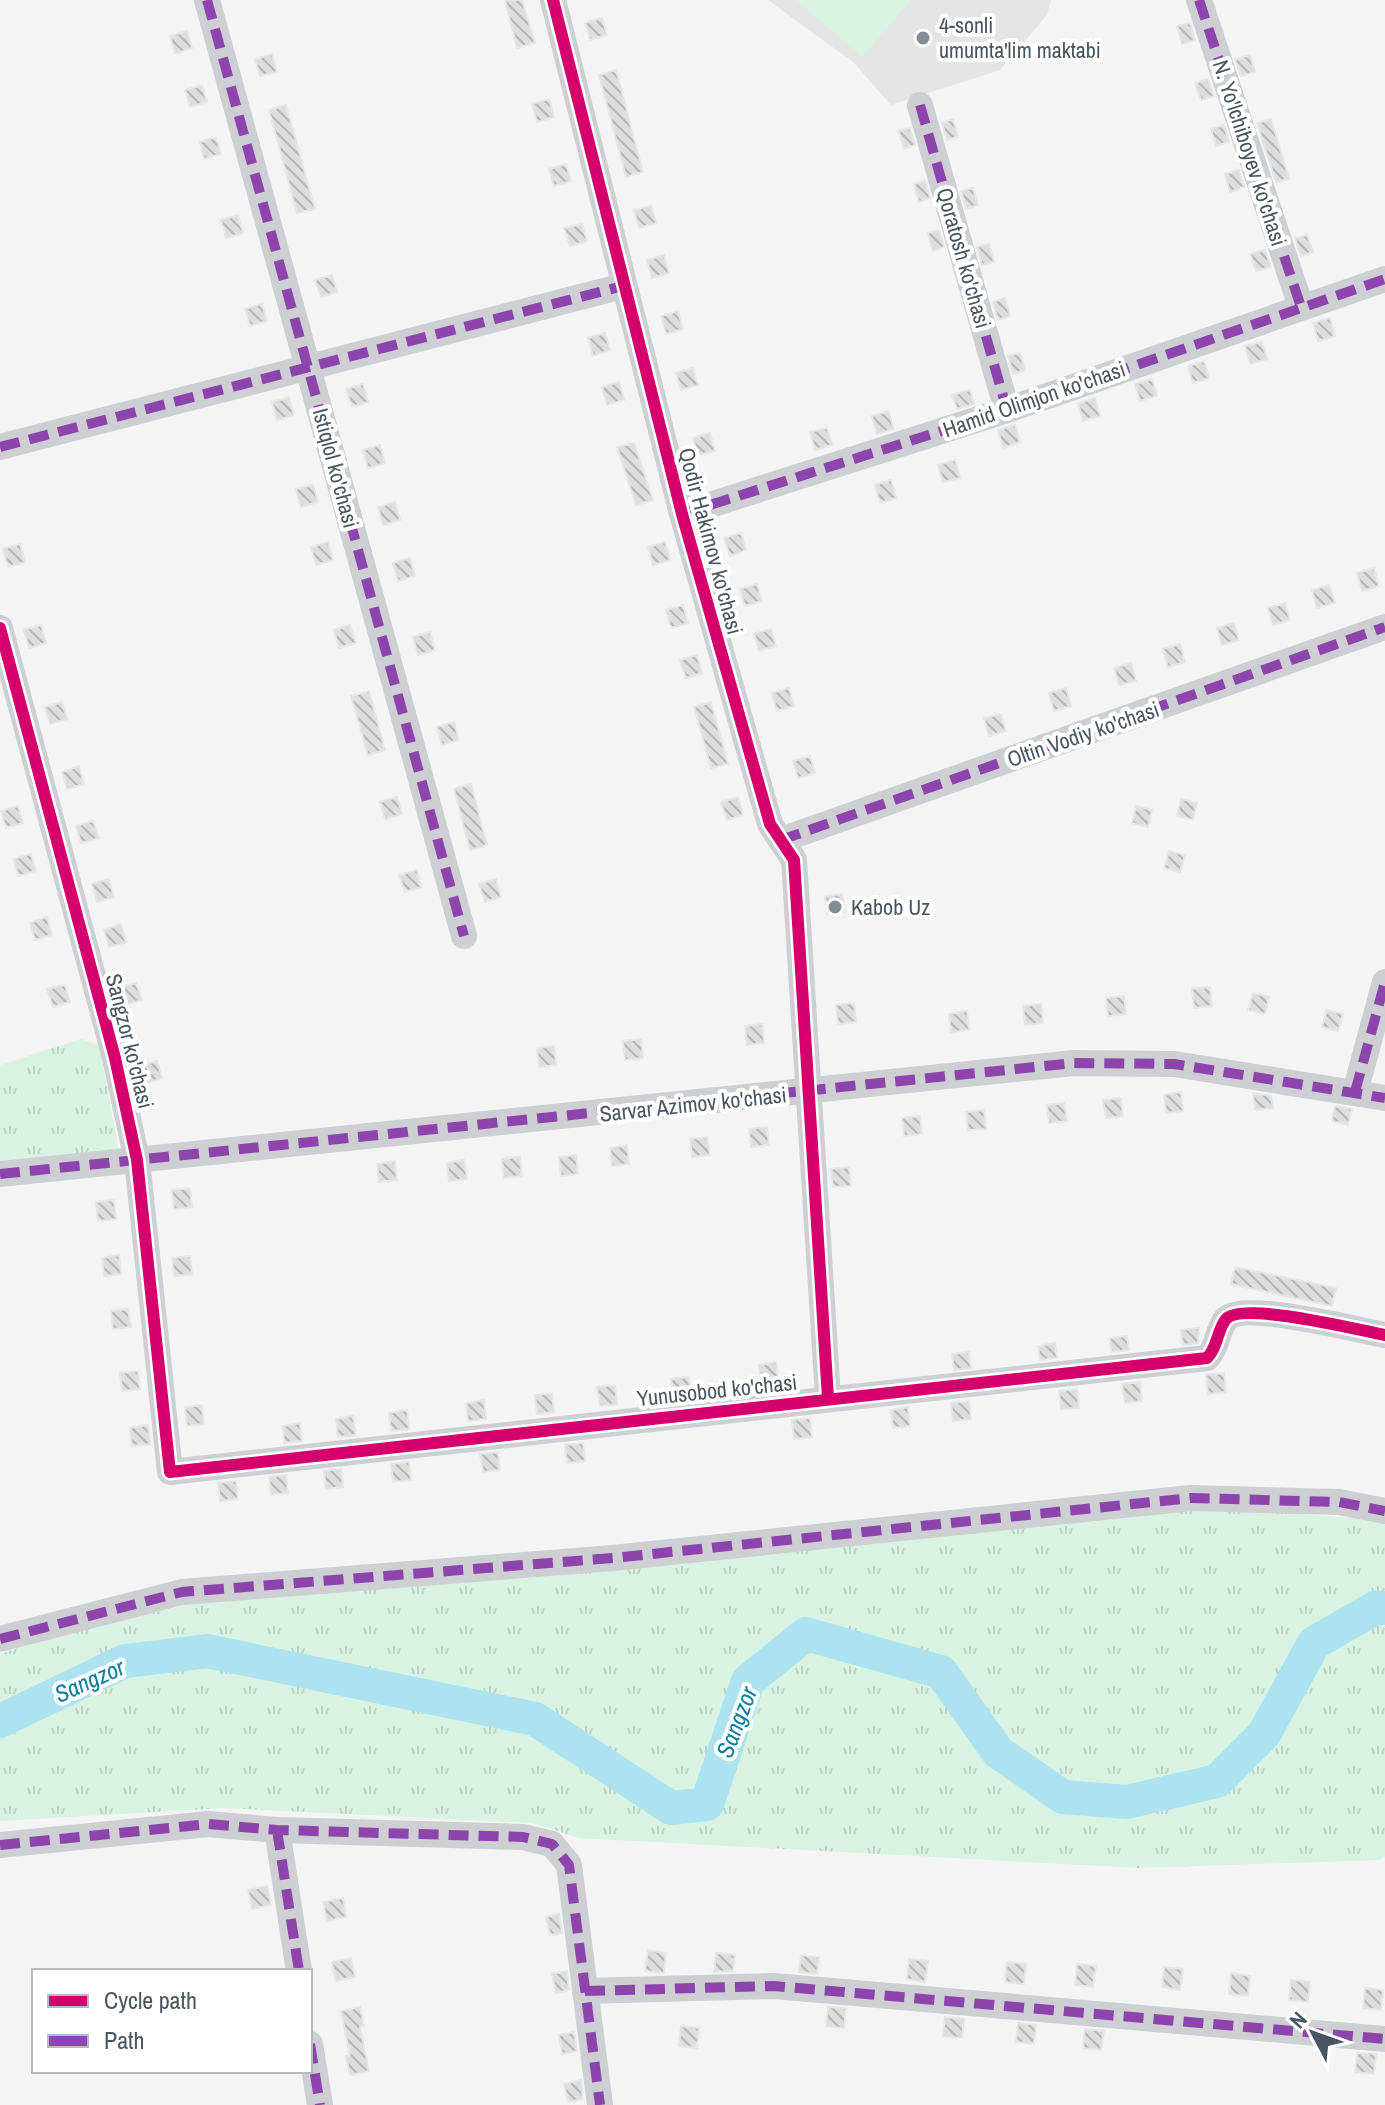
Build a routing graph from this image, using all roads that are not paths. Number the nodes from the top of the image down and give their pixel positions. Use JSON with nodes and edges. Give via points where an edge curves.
{"nodes":[{"id":1,"x":207,"y":0,"type":"edge"},
{"id":2,"x":553,"y":0,"type":"edge"},
{"id":3,"x":1199,"y":0,"type":"edge"},
{"id":4,"x":920,"y":105,"type":"dead end"},
{"id":5,"x":1385,"y":279,"type":"edge"},
{"id":6,"x":623,"y":286,"type":"junction"},
{"id":7,"x":1301,"y":307,"type":"junction"},
{"id":8,"x":308,"y":369,"type":"junction"},
{"id":9,"x":1007,"y":410,"type":"junction"},
{"id":10,"x":0,"y":447,"type":"edge"},
{"id":11,"x":682,"y":514,"type":"junction"},
{"id":12,"x":1385,"y":627,"type":"edge"},
{"id":13,"x":0,"y":628,"type":"edge"},
{"id":14,"x":781,"y":840,"type":"junction"},
{"id":15,"x":464,"y":936,"type":"dead end"},
{"id":16,"x":1385,"y":982,"type":"edge"},
{"id":17,"x":810,"y":1092,"type":"junction"},
{"id":18,"x":1355,"y":1092,"type":"junction"},
{"id":19,"x":1385,"y":1098,"type":"edge"},
{"id":20,"x":137,"y":1160,"type":"junction"},
{"id":21,"x":0,"y":1174,"type":"edge"},
{"id":22,"x":1385,"y":1335,"type":"edge"},
{"id":23,"x":828,"y":1398,"type":"junction"},
{"id":24,"x":170,"y":1472,"type":"joint"},
{"id":25,"x":1385,"y":1511,"type":"edge"},
{"id":26,"x":0,"y":1639,"type":"edge"},
{"id":27,"x":277,"y":1830,"type":"junction"},
{"id":28,"x":0,"y":1845,"type":"edge"},
{"id":29,"x":299,"y":1969,"type":"edge"},
{"id":30,"x":585,"y":1991,"type":"junction"},
{"id":31,"x":1385,"y":2039,"type":"edge"},
{"id":32,"x":312,"y":2056,"type":"edge"},
{"id":33,"x":320,"y":2105,"type":"edge"},
{"id":34,"x":600,"y":2105,"type":"edge"}],
"edges":[{"from":1,"to":8,"type":"street","name":"Istiqlol ko'chasi"},
{"from":2,"to":6,"type":"street","name":"Qodir Hakimov ko'chasi"},
{"from":3,"to":7,"type":"street","name":"N. Yo'lchiboyev ko'chasi"},
{"from":4,"to":9,"type":"street","name":"Qoratosh ko'chasi"},
{"from":5,"to":7,"type":"street","name":"Hamid Olimjon ko'chasi"},
{"from":6,"to":8,"type":"street"},
{"from":6,"to":11,"type":"street","name":"Qodir Hakimov ko'chasi"},
{"from":7,"to":9,"type":"street","name":"Hamid Olimjon ko'chasi"},
{"from":8,"to":10,"type":"street"},
{"from":8,"to":15,"type":"street","name":"Istiqlol ko'chasi"},
{"from":9,"to":11,"type":"street","name":"Hamid Olimjon ko'chasi"},
{"from":11,"to":14,"type":"street","name":"Qodir Hakimov ko'chasi","via":[[770,824]]},
{"from":12,"to":14,"type":"street","name":"Oltin Vodiy ko'chasi"},
{"from":13,"to":20,"type":"street","name":"Sangzor ko'chasi","via":[[115,1058]]},
{"from":14,"to":17,"type":"street","name":"Qodir Hakimov ko'chasi","via":[[794,860]]},
{"from":16,"to":18,"type":"street"},
{"from":17,"to":18,"type":"street","name":"Sarvar Azimov ko'chasi","via":[[1074,1063],[1174,1064]]},
{"from":17,"to":20,"type":"street","name":"Sarvar Azimov ko'chasi"},
{"from":17,"to":23,"type":"street","name":"Qodir Hakimov ko'chasi"},
{"from":18,"to":19,"type":"street","name":"Sarvar Azimov ko'chasi"},
{"from":20,"to":21,"type":"street","name":"Sarvar Azimov ko'chasi"},
{"from":20,"to":24,"type":"street","name":"Sangzor ko'chasi"},
{"from":22,"to":23,"type":"street","name":"Yunusobod ko'chasi","via":[[1239,1312],[1226,1320],[1207,1358]]},
{"from":23,"to":24,"type":"street","name":"Yunusobod ko'chasi"},
{"from":25,"to":26,"type":"street","via":[[1339,1502],[1191,1498],[613,1558],[182,1592]]},
{"from":27,"to":28,"type":"street","via":[[208,1824]]},
{"from":27,"to":29,"type":"street"},
{"from":27,"to":30,"type":"street","via":[[523,1837],[552,1844],[569,1865]]},
{"from":30,"to":31,"type":"street","via":[[774,1986]]},
{"from":30,"to":34,"type":"street"},
{"from":32,"to":33,"type":"street"}]}
